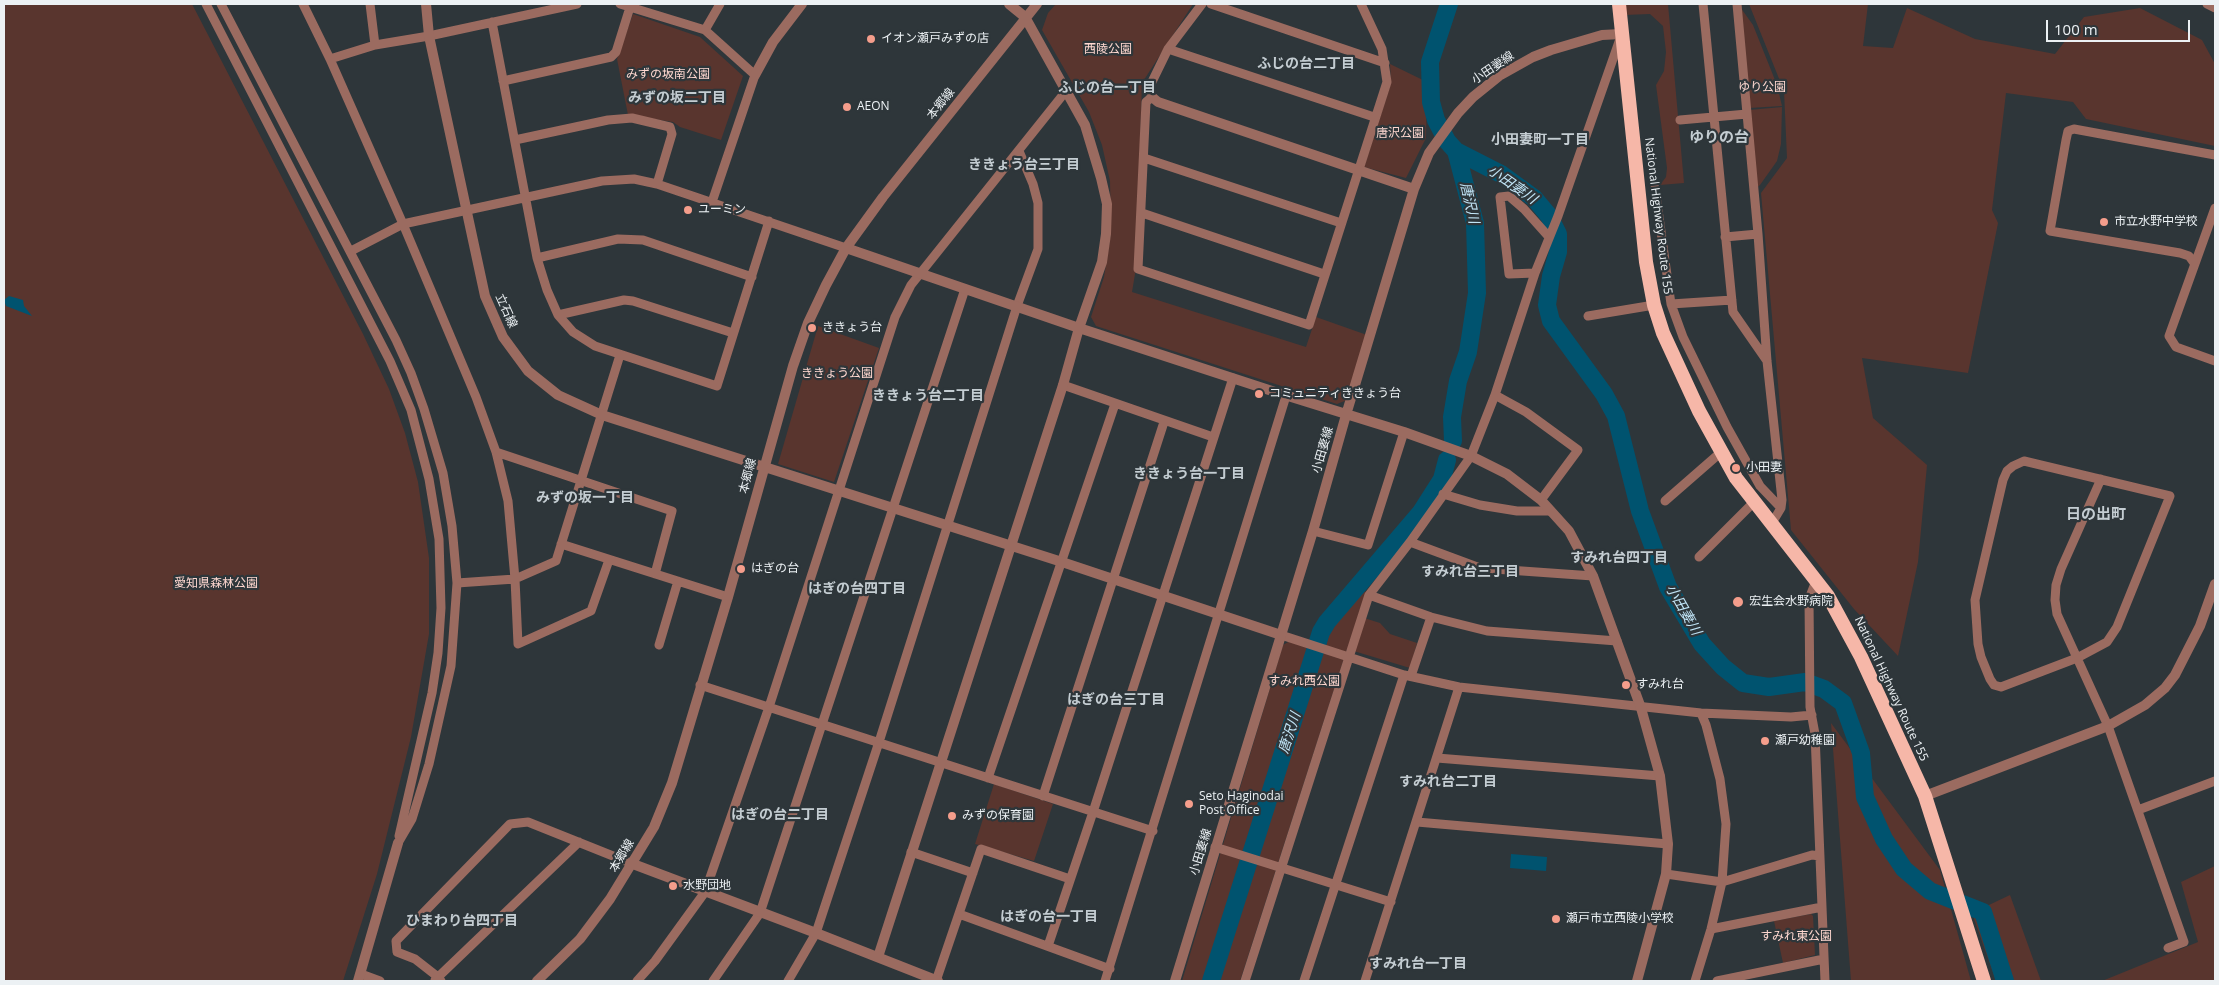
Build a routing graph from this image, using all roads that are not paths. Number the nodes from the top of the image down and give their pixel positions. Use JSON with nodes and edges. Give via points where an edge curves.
{"nodes":[{"id":1,"x":206,"y":4,"type":"edge"},
{"id":2,"x":221,"y":4,"type":"edge"},
{"id":3,"x":303,"y":4,"type":"edge"},
{"id":4,"x":370,"y":4,"type":"edge"},
{"id":5,"x":426,"y":4,"type":"edge"},
{"id":6,"x":577,"y":4,"type":"edge"},
{"id":7,"x":620,"y":4,"type":"edge"},
{"id":8,"x":720,"y":4,"type":"edge"},
{"id":9,"x":802,"y":4,"type":"edge"},
{"id":10,"x":1009,"y":4,"type":"edge"},
{"id":11,"x":1037,"y":4,"type":"edge"},
{"id":12,"x":1202,"y":4,"type":"edge"},
{"id":13,"x":1211,"y":4,"type":"edge"},
{"id":14,"x":1361,"y":4,"type":"edge"},
{"id":15,"x":1619,"y":4,"type":"edge"},
{"id":16,"x":1703,"y":4,"type":"edge"},
{"id":17,"x":1737,"y":4,"type":"edge"},
{"id":18,"x":2207,"y":4,"type":"edge"},
{"id":19,"x":631,"y":5,"type":"edge"},
{"id":20,"x":2215,"y":8,"type":"edge"},
{"id":21,"x":1025,"y":17,"type":"junction"},
{"id":22,"x":492,"y":22,"type":"junction"},
{"id":23,"x":705,"y":30,"type":"junction"},
{"id":24,"x":1622,"y":34,"type":"junction"},
{"id":25,"x":429,"y":36,"type":"junction"},
{"id":26,"x":375,"y":45,"type":"junction"},
{"id":27,"x":1168,"y":49,"type":"junction"},
{"id":28,"x":330,"y":59,"type":"junction"},
{"id":29,"x":1385,"y":63,"type":"junction"},
{"id":30,"x":755,"y":75,"type":"junction"},
{"id":31,"x":503,"y":81,"type":"junction"},
{"id":32,"x":1066,"y":91,"type":"junction"},
{"id":33,"x":1152,"y":97,"type":"junction"},
{"id":34,"x":1747,"y":114,"type":"junction"},
{"id":35,"x":1374,"y":117,"type":"junction"},
{"id":36,"x":1713,"y":118,"type":"junction"},
{"id":37,"x":1680,"y":120,"type":"dead end"},
{"id":38,"x":515,"y":140,"type":"junction"},
{"id":39,"x":1019,"y":151,"type":"junction"},
{"id":40,"x":2215,"y":155,"type":"edge"},
{"id":41,"x":1144,"y":158,"type":"junction"},
{"id":42,"x":1357,"y":171,"type":"junction"},
{"id":43,"x":656,"y":184,"type":"junction"},
{"id":44,"x":1655,"y":188,"type":"dead end"},
{"id":45,"x":1414,"y":189,"type":"junction"},
{"id":46,"x":526,"y":197,"type":"junction"},
{"id":47,"x":712,"y":202,"type":"junction"},
{"id":48,"x":2215,"y":208,"type":"edge"},
{"id":49,"x":465,"y":210,"type":"junction"},
{"id":50,"x":1142,"y":213,"type":"junction"},
{"id":51,"x":770,"y":221,"type":"junction"},
{"id":52,"x":1341,"y":223,"type":"junction"},
{"id":53,"x":403,"y":224,"type":"junction"},
{"id":54,"x":1758,"y":234,"type":"junction"},
{"id":55,"x":1550,"y":235,"type":"junction"},
{"id":56,"x":1725,"y":237,"type":"junction"},
{"id":57,"x":846,"y":248,"type":"junction"},
{"id":58,"x":351,"y":251,"type":"junction"},
{"id":59,"x":538,"y":258,"type":"junction"},
{"id":60,"x":2194,"y":263,"type":"junction"},
{"id":61,"x":921,"y":273,"type":"junction"},
{"id":62,"x":1535,"y":273,"type":"junction"},
{"id":63,"x":1324,"y":274,"type":"junction"},
{"id":64,"x":752,"y":277,"type":"junction"},
{"id":65,"x":965,"y":289,"type":"junction"},
{"id":66,"x":1732,"y":300,"type":"junction"},
{"id":67,"x":1670,"y":304,"type":"junction"},
{"id":68,"x":1654,"y":305,"type":"junction"},
{"id":69,"x":1017,"y":306,"type":"junction"},
{"id":70,"x":558,"y":315,"type":"junction"},
{"id":71,"x":1588,"y":316,"type":"dead end"},
{"id":72,"x":1079,"y":328,"type":"junction"},
{"id":73,"x":733,"y":332,"type":"junction"},
{"id":74,"x":620,"y":355,"type":"junction"},
{"id":75,"x":1767,"y":361,"type":"junction"},
{"id":76,"x":2215,"y":361,"type":"edge"},
{"id":77,"x":1233,"y":378,"type":"junction"},
{"id":78,"x":1063,"y":384,"type":"junction"},
{"id":79,"x":1496,"y":395,"type":"junction"},
{"id":80,"x":1286,"y":396,"type":"junction"},
{"id":81,"x":1115,"y":404,"type":"junction"},
{"id":82,"x":602,"y":415,"type":"junction"},
{"id":83,"x":1346,"y":415,"type":"junction"},
{"id":84,"x":1164,"y":422,"type":"junction"},
{"id":85,"x":1404,"y":432,"type":"junction"},
{"id":86,"x":1213,"y":437,"type":"junction"},
{"id":87,"x":496,"y":452,"type":"junction"},
{"id":88,"x":1720,"y":452,"type":"junction"},
{"id":89,"x":1471,"y":456,"type":"junction"},
{"id":90,"x":763,"y":467,"type":"junction"},
{"id":91,"x":2101,"y":479,"type":"junction"},
{"id":92,"x":581,"y":480,"type":"junction"},
{"id":93,"x":838,"y":491,"type":"junction"},
{"id":94,"x":1443,"y":494,"type":"junction"},
{"id":95,"x":1541,"y":500,"type":"junction"},
{"id":96,"x":1665,"y":501,"type":"dead end"},
{"id":97,"x":1753,"y":503,"type":"junction"},
{"id":98,"x":892,"y":508,"type":"junction"},
{"id":99,"x":1781,"y":508,"type":"junction"},
{"id":100,"x":1552,"y":511,"type":"junction"},
{"id":101,"x":1768,"y":521,"type":"junction"},
{"id":102,"x":949,"y":525,"type":"junction"},
{"id":103,"x":1313,"y":531,"type":"junction"},
{"id":104,"x":1410,"y":542,"type":"junction"},
{"id":105,"x":561,"y":544,"type":"junction"},
{"id":106,"x":1010,"y":545,"type":"junction"},
{"id":107,"x":1699,"y":557,"type":"dead end"},
{"id":108,"x":608,"y":560,"type":"junction"},
{"id":109,"x":1062,"y":562,"type":"junction"},
{"id":110,"x":655,"y":574,"type":"junction"},
{"id":111,"x":1593,"y":576,"type":"junction"},
{"id":112,"x":515,"y":579,"type":"junction"},
{"id":113,"x":1112,"y":579,"type":"junction"},
{"id":114,"x":678,"y":581,"type":"junction"},
{"id":115,"x":1816,"y":581,"type":"junction"},
{"id":116,"x":457,"y":583,"type":"junction"},
{"id":117,"x":2215,"y":584,"type":"edge"},
{"id":118,"x":1163,"y":595,"type":"junction"},
{"id":119,"x":1369,"y":595,"type":"junction"},
{"id":120,"x":728,"y":596,"type":"junction"},
{"id":121,"x":1218,"y":613,"type":"junction"},
{"id":122,"x":1431,"y":617,"type":"junction"},
{"id":123,"x":1281,"y":635,"type":"junction"},
{"id":124,"x":1617,"y":642,"type":"junction"},
{"id":125,"x":659,"y":646,"type":"dead end"},
{"id":126,"x":1348,"y":656,"type":"junction"},
{"id":127,"x":2077,"y":658,"type":"junction"},
{"id":128,"x":1407,"y":675,"type":"junction"},
{"id":129,"x":700,"y":685,"type":"junction"},
{"id":130,"x":1459,"y":687,"type":"junction"},
{"id":131,"x":769,"y":706,"type":"junction"},
{"id":132,"x":1641,"y":708,"type":"junction"},
{"id":133,"x":1811,"y":711,"type":"junction"},
{"id":134,"x":1701,"y":713,"type":"junction"},
{"id":135,"x":823,"y":724,"type":"junction"},
{"id":136,"x":2108,"y":726,"type":"junction"},
{"id":137,"x":879,"y":742,"type":"junction"},
{"id":138,"x":1438,"y":758,"type":"junction"},
{"id":139,"x":940,"y":762,"type":"junction"},
{"id":140,"x":1660,"y":776,"type":"junction"},
{"id":141,"x":988,"y":778,"type":"junction"},
{"id":142,"x":2215,"y":781,"type":"edge"},
{"id":143,"x":1043,"y":796,"type":"junction"},
{"id":144,"x":1924,"y":796,"type":"junction"},
{"id":145,"x":2138,"y":810,"type":"junction"},
{"id":146,"x":1093,"y":812,"type":"junction"},
{"id":147,"x":1417,"y":822,"type":"junction"},
{"id":148,"x":1153,"y":831,"type":"junction"},
{"id":149,"x":579,"y":842,"type":"junction"},
{"id":150,"x":398,"y":844,"type":"junction"},
{"id":151,"x":1668,"y":844,"type":"junction"},
{"id":152,"x":1215,"y":847,"type":"junction"},
{"id":153,"x":911,"y":852,"type":"junction"},
{"id":154,"x":1820,"y":856,"type":"junction"},
{"id":155,"x":633,"y":864,"type":"junction"},
{"id":156,"x":1280,"y":868,"type":"junction"},
{"id":157,"x":973,"y":873,"type":"junction"},
{"id":158,"x":1666,"y":874,"type":"junction"},
{"id":159,"x":1070,"y":879,"type":"junction"},
{"id":160,"x":1722,"y":882,"type":"junction"},
{"id":161,"x":1335,"y":885,"type":"junction"},
{"id":162,"x":706,"y":892,"type":"junction"},
{"id":163,"x":1391,"y":902,"type":"junction"},
{"id":164,"x":1822,"y":907,"type":"junction"},
{"id":165,"x":760,"y":912,"type":"junction"},
{"id":166,"x":959,"y":914,"type":"junction"},
{"id":167,"x":1711,"y":929,"type":"junction"},
{"id":168,"x":816,"y":933,"type":"junction"},
{"id":169,"x":1048,"y":946,"type":"junction"},
{"id":170,"x":2168,"y":948,"type":"dead end"},
{"id":171,"x":878,"y":957,"type":"junction"},
{"id":172,"x":1824,"y":959,"type":"junction"},
{"id":173,"x":1110,"y":969,"type":"junction"},
{"id":174,"x":360,"y":978,"type":"edge"},
{"id":175,"x":437,"y":980,"type":"edge"},
{"id":176,"x":380,"y":981,"type":"edge"},
{"id":177,"x":537,"y":981,"type":"edge"},
{"id":178,"x":637,"y":981,"type":"edge"},
{"id":179,"x":713,"y":981,"type":"edge"},
{"id":180,"x":788,"y":981,"type":"edge"},
{"id":181,"x":937,"y":981,"type":"edge"},
{"id":182,"x":1105,"y":981,"type":"edge"},
{"id":183,"x":1175,"y":981,"type":"edge"},
{"id":184,"x":1245,"y":981,"type":"edge"},
{"id":185,"x":1304,"y":981,"type":"edge"},
{"id":186,"x":1365,"y":981,"type":"edge"},
{"id":187,"x":1637,"y":981,"type":"edge"},
{"id":188,"x":1695,"y":981,"type":"edge"},
{"id":189,"x":1717,"y":981,"type":"edge"},
{"id":190,"x":1825,"y":981,"type":"edge"},
{"id":191,"x":1984,"y":981,"type":"edge"}],
"edges":[{"from":1,"to":150,"type":"street","via":[[390,361],[411,410],[429,479],[439,539],[441,608],[438,653]]},
{"from":2,"to":58,"type":"street"},
{"from":3,"to":28,"type":"street"},
{"from":4,"to":26,"type":"street"},
{"from":5,"to":25,"type":"street","name":"立石線"},
{"from":6,"to":22,"type":"street"},
{"from":7,"to":19,"type":"street"},
{"from":8,"to":23,"type":"street"},
{"from":9,"to":30,"type":"street","via":[[773,42]]},
{"from":10,"to":21,"type":"street"},
{"from":11,"to":21,"type":"street","name":"本郷線"},
{"from":12,"to":27,"type":"street"},
{"from":13,"to":29,"type":"street"},
{"from":14,"to":29,"type":"street"},
{"from":15,"to":24,"type":"highway","name":"National Highway Route 155"},
{"from":16,"to":36,"type":"street"},
{"from":17,"to":34,"type":"street"},
{"from":18,"to":20,"type":"street"},
{"from":19,"to":23,"type":"street"},
{"from":19,"to":31,"type":"street","via":[[616,52],[611,57]]},
{"from":21,"to":32,"type":"street"},
{"from":21,"to":57,"type":"street","name":"本郷線"},
{"from":22,"to":25,"type":"street"},
{"from":22,"to":31,"type":"street"},
{"from":23,"to":30,"type":"street"},
{"from":24,"to":45,"type":"street","name":"小田妻線","via":[[1602,35],[1533,57],[1493,80],[1458,113],[1436,143]]},
{"from":24,"to":55,"type":"street"},
{"from":24,"to":68,"type":"highway","name":"National Highway Route 155","via":[[1646,262]]},
{"from":25,"to":26,"type":"street"},
{"from":25,"to":49,"type":"street","name":"立石線"},
{"from":26,"to":28,"type":"street"},
{"from":27,"to":33,"type":"street","via":[[1152,78],[1149,88]]},
{"from":27,"to":35,"type":"street"},
{"from":28,"to":53,"type":"street"},
{"from":29,"to":35,"type":"street","via":[[1387,82]]},
{"from":30,"to":47,"type":"street"},
{"from":31,"to":38,"type":"street"},
{"from":32,"to":39,"type":"street"},
{"from":32,"to":72,"type":"street","via":[[1085,125],[1106,204],[1102,262]]},
{"from":33,"to":41,"type":"street","via":[[1146,102]]},
{"from":33,"to":42,"type":"street","via":[[1158,102]]},
{"from":34,"to":36,"type":"street"},
{"from":34,"to":54,"type":"street"},
{"from":35,"to":42,"type":"street"},
{"from":36,"to":37,"type":"street"},
{"from":36,"to":56,"type":"street"},
{"from":38,"to":43,"type":"street","via":[[608,120],[632,118],[670,127],[672,134]]},
{"from":38,"to":46,"type":"street"},
{"from":39,"to":61,"type":"street"},
{"from":39,"to":69,"type":"street","via":[[1038,203],[1039,238]]},
{"from":40,"to":60,"type":"street","via":[[2074,129],[2068,131],[2066,140],[2050,231],[2180,253],[2189,256]]},
{"from":41,"to":50,"type":"street"},
{"from":41,"to":52,"type":"street"},
{"from":42,"to":45,"type":"street"},
{"from":42,"to":52,"type":"street"},
{"from":43,"to":46,"type":"street","via":[[634,179],[602,181]]},
{"from":43,"to":47,"type":"street"},
{"from":44,"to":67,"type":"street"},
{"from":45,"to":83,"type":"street","name":"小田妻線"},
{"from":46,"to":49,"type":"street"},
{"from":46,"to":59,"type":"street"},
{"from":47,"to":51,"type":"street"},
{"from":48,"to":60,"type":"street"},
{"from":49,"to":53,"type":"street"},
{"from":49,"to":82,"type":"street","name":"立石線","via":[[485,296],[503,337],[528,371],[558,395]]},
{"from":50,"to":63,"type":"street"},
{"from":50,"to":63,"type":"street","via":[[1138,269],[1309,325]]},
{"from":51,"to":57,"type":"street"},
{"from":51,"to":64,"type":"street"},
{"from":52,"to":63,"type":"street"},
{"from":53,"to":58,"type":"street"},
{"from":53,"to":87,"type":"street"},
{"from":54,"to":56,"type":"street"},
{"from":54,"to":75,"type":"street"},
{"from":55,"to":62,"type":"street"},
{"from":55,"to":62,"type":"street","via":[[1509,196],[1500,197],[1509,274]]},
{"from":56,"to":66,"type":"street"},
{"from":57,"to":61,"type":"street"},
{"from":57,"to":90,"type":"street","name":"本郷線","via":[[808,323]]},
{"from":58,"to":116,"type":"street","via":[[411,373],[430,427],[443,472]]},
{"from":59,"to":64,"type":"street","via":[[618,239],[643,240]]},
{"from":59,"to":70,"type":"street"},
{"from":60,"to":76,"type":"street","via":[[2169,336],[2176,347]]},
{"from":61,"to":65,"type":"street"},
{"from":61,"to":93,"type":"street","via":[[911,285],[895,317]]},
{"from":62,"to":79,"type":"street"},
{"from":64,"to":73,"type":"street"},
{"from":65,"to":69,"type":"street"},
{"from":65,"to":98,"type":"street"},
{"from":66,"to":67,"type":"street"},
{"from":66,"to":75,"type":"street","via":[[1733,312],[1739,323]]},
{"from":67,"to":99,"type":"street","via":[[1727,427],[1760,486]]},
{"from":68,"to":71,"type":"street"},
{"from":68,"to":88,"type":"highway","name":"National Highway Route 155","via":[[1663,333]]},
{"from":69,"to":72,"type":"street"},
{"from":69,"to":102,"type":"street"},
{"from":70,"to":73,"type":"street","via":[[633,300]]},
{"from":70,"to":74,"type":"street","via":[[573,332],[595,346]]},
{"from":72,"to":77,"type":"street"},
{"from":72,"to":78,"type":"street"},
{"from":73,"to":74,"type":"street","via":[[717,386]]},
{"from":74,"to":82,"type":"street"},
{"from":75,"to":99,"type":"street"},
{"from":77,"to":80,"type":"street"},
{"from":77,"to":86,"type":"street"},
{"from":78,"to":81,"type":"street"},
{"from":78,"to":106,"type":"street"},
{"from":79,"to":89,"type":"street"},
{"from":79,"to":95,"type":"street","via":[[1526,412],[1578,450]]},
{"from":80,"to":83,"type":"street"},
{"from":80,"to":121,"type":"street"},
{"from":81,"to":84,"type":"street"},
{"from":81,"to":109,"type":"street"},
{"from":82,"to":90,"type":"street","name":"立石線"},
{"from":82,"to":92,"type":"street"},
{"from":83,"to":85,"type":"street"},
{"from":83,"to":103,"type":"street","name":"小田妻線"},
{"from":84,"to":86,"type":"street"},
{"from":84,"to":113,"type":"street"},
{"from":85,"to":89,"type":"street"},
{"from":85,"to":103,"type":"street","via":[[1368,546]]},
{"from":86,"to":118,"type":"street"},
{"from":87,"to":92,"type":"street"},
{"from":87,"to":112,"type":"street","via":[[508,501]]},
{"from":88,"to":96,"type":"street"},
{"from":88,"to":97,"type":"highway","name":"National Highway Route 155"},
{"from":89,"to":94,"type":"street"},
{"from":89,"to":95,"type":"street","via":[[1507,474]]},
{"from":90,"to":93,"type":"street","name":"立石線"},
{"from":90,"to":120,"type":"street","name":"本郷線"},
{"from":91,"to":127,"type":"street","via":[[2056,586],[2057,614]]},
{"from":91,"to":127,"type":"street","via":[[2170,496],[2113,635],[2099,648]]},
{"from":91,"to":127,"type":"street","via":[[2024,460],[2007,471],[1977,587],[1975,616],[1978,644],[1994,685],[2001,687]]},
{"from":92,"to":105,"type":"street"},
{"from":92,"to":110,"type":"street","via":[[672,511]]},
{"from":93,"to":98,"type":"street","name":"立石線"},
{"from":93,"to":131,"type":"street"},
{"from":94,"to":100,"type":"street","via":[[1480,506]]},
{"from":94,"to":104,"type":"street"},
{"from":95,"to":100,"type":"street"},
{"from":97,"to":101,"type":"highway","name":"National Highway Route 155"},
{"from":97,"to":107,"type":"street"},
{"from":98,"to":102,"type":"street","name":"立石線"},
{"from":98,"to":135,"type":"street"},
{"from":99,"to":101,"type":"street","via":[[1775,518]]},
{"from":100,"to":111,"type":"street","via":[[1569,531]]},
{"from":101,"to":115,"type":"highway","name":"National Highway Route 155"},
{"from":102,"to":106,"type":"street","name":"立石線"},
{"from":102,"to":137,"type":"street"},
{"from":103,"to":123,"type":"street","name":"小田妻線"},
{"from":104,"to":111,"type":"street","via":[[1480,568]]},
{"from":104,"to":119,"type":"street"},
{"from":105,"to":108,"type":"street"},
{"from":105,"to":112,"type":"street","via":[[556,561]]},
{"from":106,"to":109,"type":"street","name":"立石線"},
{"from":106,"to":139,"type":"street"},
{"from":108,"to":110,"type":"street"},
{"from":108,"to":112,"type":"street","via":[[591,611],[518,644]]},
{"from":109,"to":113,"type":"street","name":"立石線"},
{"from":109,"to":141,"type":"street"},
{"from":110,"to":114,"type":"street"},
{"from":111,"to":124,"type":"street"},
{"from":112,"to":116,"type":"street"},
{"from":113,"to":118,"type":"street","name":"立石線"},
{"from":113,"to":143,"type":"street"},
{"from":114,"to":120,"type":"street"},
{"from":114,"to":125,"type":"street"},
{"from":115,"to":133,"type":"street","via":[[1809,599]]},
{"from":115,"to":144,"type":"highway","name":"National Highway Route 155","via":[[1828,596],[1861,657]]},
{"from":116,"to":150,"type":"street","via":[[451,666],[442,712],[412,819]]},
{"from":117,"to":136,"type":"street","via":[[2196,635],[2176,675],[2145,705]]},
{"from":118,"to":121,"type":"street","name":"立石線"},
{"from":118,"to":146,"type":"street"},
{"from":119,"to":122,"type":"street"},
{"from":119,"to":126,"type":"street"},
{"from":120,"to":129,"type":"street","name":"本郷線"},
{"from":121,"to":123,"type":"street","name":"立石線"},
{"from":121,"to":148,"type":"street"},
{"from":122,"to":124,"type":"street","via":[[1487,631]]},
{"from":122,"to":128,"type":"street"},
{"from":123,"to":126,"type":"street"},
{"from":123,"to":152,"type":"street","name":"小田妻線"},
{"from":124,"to":132,"type":"street"},
{"from":126,"to":128,"type":"street"},
{"from":126,"to":156,"type":"street"},
{"from":127,"to":136,"type":"street"},
{"from":128,"to":130,"type":"street"},
{"from":128,"to":161,"type":"street"},
{"from":129,"to":131,"type":"street"},
{"from":129,"to":155,"type":"street","name":"本郷線","via":[[672,783],[654,827]]},
{"from":130,"to":132,"type":"street"},
{"from":130,"to":138,"type":"street"},
{"from":131,"to":135,"type":"street"},
{"from":131,"to":162,"type":"street"},
{"from":132,"to":134,"type":"street"},
{"from":132,"to":140,"type":"street"},
{"from":133,"to":134,"type":"street","via":[[1791,717]]},
{"from":133,"to":154,"type":"street","via":[[1815,734]]},
{"from":134,"to":160,"type":"street","via":[[1720,779],[1726,824]]},
{"from":135,"to":137,"type":"street"},
{"from":135,"to":165,"type":"street"},
{"from":136,"to":144,"type":"street"},
{"from":136,"to":145,"type":"street"},
{"from":137,"to":139,"type":"street"},
{"from":137,"to":168,"type":"street"},
{"from":138,"to":140,"type":"street"},
{"from":138,"to":147,"type":"street"},
{"from":139,"to":141,"type":"street"},
{"from":139,"to":153,"type":"street"},
{"from":140,"to":151,"type":"street"},
{"from":141,"to":143,"type":"street"},
{"from":142,"to":145,"type":"street"},
{"from":143,"to":146,"type":"street"},
{"from":144,"to":191,"type":"highway","name":"National Highway Route 155"},
{"from":145,"to":170,"type":"street","via":[[2184,942]]},
{"from":146,"to":148,"type":"street"},
{"from":146,"to":159,"type":"street"},
{"from":147,"to":151,"type":"street"},
{"from":147,"to":163,"type":"street"},
{"from":148,"to":173,"type":"street"},
{"from":149,"to":155,"type":"street"},
{"from":149,"to":175,"type":"street"},
{"from":149,"to":175,"type":"street","via":[[528,822],[510,824],[396,941],[397,952],[415,959]]},
{"from":150,"to":174,"type":"street"},
{"from":151,"to":158,"type":"street"},
{"from":152,"to":156,"type":"street"},
{"from":152,"to":183,"type":"street","name":"小田妻線"},
{"from":153,"to":157,"type":"street"},
{"from":153,"to":171,"type":"street"},
{"from":154,"to":160,"type":"street","via":[[1812,855]]},
{"from":154,"to":164,"type":"street"},
{"from":155,"to":162,"type":"street"},
{"from":155,"to":177,"type":"street","name":"本郷線","via":[[580,939]]},
{"from":156,"to":161,"type":"street"},
{"from":156,"to":184,"type":"street"},
{"from":157,"to":159,"type":"street","via":[[981,849]]},
{"from":157,"to":166,"type":"street"},
{"from":158,"to":160,"type":"street"},
{"from":158,"to":187,"type":"street"},
{"from":159,"to":169,"type":"street"},
{"from":160,"to":167,"type":"street"},
{"from":161,"to":163,"type":"street"},
{"from":161,"to":185,"type":"street"},
{"from":162,"to":165,"type":"street"},
{"from":162,"to":178,"type":"street"},
{"from":163,"to":186,"type":"street"},
{"from":164,"to":167,"type":"street"},
{"from":164,"to":172,"type":"street"},
{"from":165,"to":168,"type":"street"},
{"from":165,"to":179,"type":"street"},
{"from":166,"to":169,"type":"street"},
{"from":166,"to":181,"type":"street"},
{"from":167,"to":188,"type":"street"},
{"from":168,"to":171,"type":"street"},
{"from":168,"to":180,"type":"street"},
{"from":169,"to":173,"type":"street"},
{"from":171,"to":181,"type":"street"},
{"from":172,"to":189,"type":"street"},
{"from":172,"to":190,"type":"street"},
{"from":173,"to":182,"type":"street"},
{"from":174,"to":176,"type":"street"}]}
